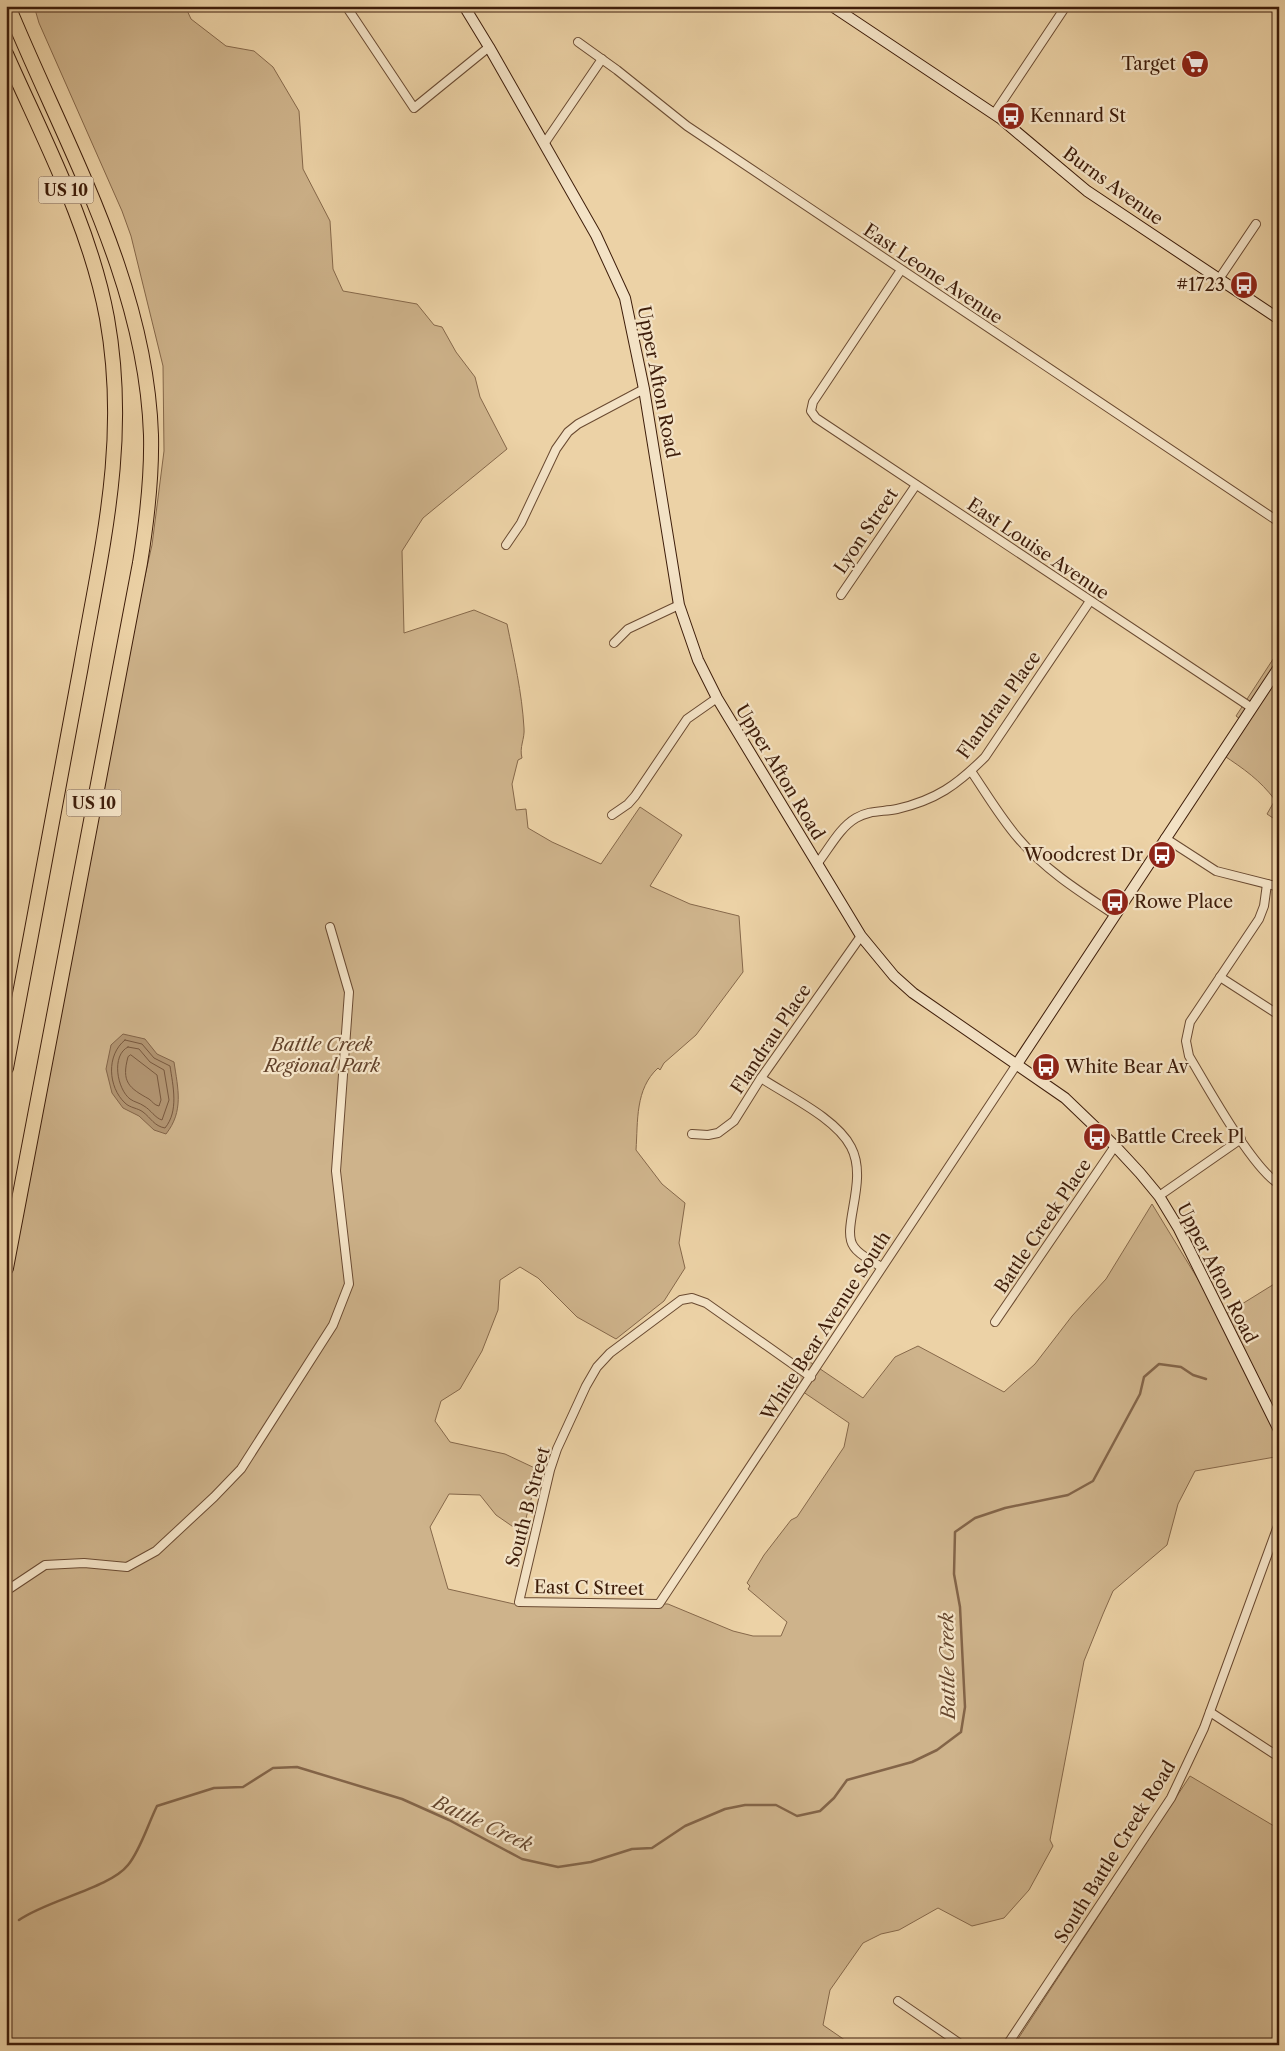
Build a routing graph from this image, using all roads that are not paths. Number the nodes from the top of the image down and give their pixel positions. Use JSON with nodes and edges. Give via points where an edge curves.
{"nodes":[{"id":1,"x":8,"y":6,"type":"edge"},
{"id":2,"x":346,"y":6,"type":"edge"},
{"id":3,"x":464,"y":6,"type":"edge"},
{"id":4,"x":832,"y":6,"type":"edge"},
{"id":5,"x":1066,"y":6,"type":"edge"},
{"id":6,"x":578,"y":42,"type":"dead end"},
{"id":7,"x":490,"y":47,"type":"junction"},
{"id":8,"x":6,"y":54,"type":"edge"},
{"id":9,"x":602,"y":59,"type":"junction"},
{"id":10,"x":994,"y":114,"type":"junction"},
{"id":11,"x":544,"y":144,"type":"junction"},
{"id":12,"x":1256,"y":224,"type":"dead end"},
{"id":13,"x":901,"y":270,"type":"junction"},
{"id":14,"x":1219,"y":279,"type":"junction"},
{"id":15,"x":1279,"y":319,"type":"edge"},
{"id":16,"x":644,"y":389,"type":"junction"},
{"id":17,"x":916,"y":485,"type":"junction"},
{"id":18,"x":1279,"y":522,"type":"edge"},
{"id":19,"x":506,"y":545,"type":"dead end"},
{"id":20,"x":841,"y":595,"type":"dead end"},
{"id":21,"x":1090,"y":602,"type":"junction"},
{"id":22,"x":679,"y":605,"type":"junction"},
{"id":23,"x":614,"y":643,"type":"dead end"},
{"id":24,"x":1279,"y":668,"type":"edge"},
{"id":25,"x":717,"y":698,"type":"junction"},
{"id":26,"x":1252,"y":708,"type":"junction"},
{"id":27,"x":971,"y":771,"type":"junction"},
{"id":28,"x":612,"y":815,"type":"dead end"},
{"id":29,"x":1165,"y":838,"type":"junction"},
{"id":30,"x":817,"y":864,"type":"junction"},
{"id":31,"x":1268,"y":884,"type":"junction"},
{"id":32,"x":1279,"y":887,"type":"edge"},
{"id":33,"x":1115,"y":915,"type":"junction"},
{"id":34,"x":330,"y":927,"type":"dead end"},
{"id":35,"x":861,"y":936,"type":"junction"},
{"id":36,"x":1220,"y":977,"type":"junction"},
{"id":37,"x":1279,"y":1015,"type":"edge"},
{"id":38,"x":1017,"y":1064,"type":"junction"},
{"id":39,"x":6,"y":1068,"type":"edge"},
{"id":40,"x":761,"y":1078,"type":"junction"},
{"id":41,"x":692,"y":1134,"type":"dead end"},
{"id":42,"x":1241,"y":1139,"type":"junction"},
{"id":43,"x":1115,"y":1146,"type":"junction"},
{"id":44,"x":1279,"y":1184,"type":"edge"},
{"id":45,"x":1159,"y":1196,"type":"junction"},
{"id":46,"x":882,"y":1267,"type":"junction"},
{"id":47,"x":6,"y":1268,"type":"edge"},
{"id":48,"x":995,"y":1322,"type":"dead end"},
{"id":49,"x":811,"y":1377,"type":"junction"},
{"id":50,"x":1279,"y":1430,"type":"edge"},
{"id":51,"x":1279,"y":1523,"type":"edge"},
{"id":52,"x":6,"y":1591,"type":"edge"},
{"id":53,"x":519,"y":1602,"type":"joint"},
{"id":54,"x":659,"y":1604,"type":"joint"},
{"id":55,"x":1210,"y":1712,"type":"junction"},
{"id":56,"x":1279,"y":1757,"type":"edge"},
{"id":57,"x":898,"y":2001,"type":"dead end"},
{"id":58,"x":962,"y":2045,"type":"edge"},
{"id":59,"x":1007,"y":2045,"type":"edge"}],
"edges":[{"from":1,"to":47,"type":"highway","number":"US 10","via":[[96,212],[126,291],[141,356],[151,446],[150,485],[140,563]]},
{"from":2,"to":7,"type":"street","via":[[414,108]]},
{"from":3,"to":7,"type":"street","name":"Upper Afton Road"},
{"from":4,"to":10,"type":"street","name":"Burns Avenue"},
{"from":5,"to":10,"type":"street"},
{"from":6,"to":9,"type":"street","name":"East Leone Avenue"},
{"from":7,"to":11,"type":"street","name":"Upper Afton Road"},
{"from":8,"to":39,"type":"highway","number":"US 10","via":[[90,250],[106,317],[115,382],[116,419],[108,516]]},
{"from":9,"to":11,"type":"street"},
{"from":9,"to":13,"type":"street","name":"East Leone Avenue","via":[[687,126]]},
{"from":10,"to":14,"type":"street","name":"Burns Avenue","via":[[1087,192]]},
{"from":11,"to":16,"type":"street","name":"Upper Afton Road","via":[[596,235],[625,298]]},
{"from":12,"to":14,"type":"street"},
{"from":13,"to":17,"type":"street","name":"East Louise Avenue","via":[[813,402],[811,411],[816,418]]},
{"from":13,"to":18,"type":"street","name":"East Leone Avenue"},
{"from":14,"to":15,"type":"street","name":"Burns Avenue"},
{"from":16,"to":19,"type":"street","via":[[568,432],[556,449],[521,524]]},
{"from":16,"to":22,"type":"street","name":"Upper Afton Road"},
{"from":17,"to":20,"type":"street","name":"Lyon Street"},
{"from":17,"to":21,"type":"street","name":"East Louise Avenue"},
{"from":21,"to":26,"type":"street","name":"East Louise Avenue"},
{"from":21,"to":27,"type":"street","name":"Flandrau Place","via":[[985,757]]},
{"from":22,"to":23,"type":"street","via":[[628,629]]},
{"from":22,"to":25,"type":"street","name":"Upper Afton Road","via":[[698,660]]},
{"from":24,"to":26,"type":"street"},
{"from":25,"to":28,"type":"street","via":[[688,719],[635,796]]},
{"from":25,"to":30,"type":"street","name":"Upper Afton Road"},
{"from":26,"to":29,"type":"street"},
{"from":27,"to":30,"type":"street","name":"Flandrau Place","via":[[957,784],[927,799],[858,817],[840,832]]},
{"from":27,"to":33,"type":"street","via":[[1001,816],[1035,856],[1066,882]]},
{"from":29,"to":31,"type":"street","via":[[1216,870]]},
{"from":29,"to":33,"type":"street"},
{"from":30,"to":35,"type":"street","name":"Upper Afton Road"},
{"from":31,"to":32,"type":"street"},
{"from":31,"to":36,"type":"street","via":[[1259,919]]},
{"from":33,"to":38,"type":"street"},
{"from":34,"to":52,"type":"street","via":[[349,992],[336,1171],[349,1284],[333,1325],[241,1468],[214,1498],[156,1551],[127,1567],[45,1565]]},
{"from":35,"to":38,"type":"street","name":"Upper Afton Road","via":[[913,994]]},
{"from":35,"to":40,"type":"street","name":"Flandrau Place"},
{"from":36,"to":37,"type":"street"},
{"from":36,"to":42,"type":"street","via":[[1190,1022],[1186,1041],[1188,1056]]},
{"from":38,"to":43,"type":"street","name":"Upper Afton Road","via":[[1065,1098]]},
{"from":38,"to":46,"type":"street","name":"White Bear Avenue South"},
{"from":40,"to":41,"type":"street","name":"Flandrau Place","via":[[726,1128],[708,1135]]},
{"from":40,"to":46,"type":"street","via":[[831,1124],[846,1140],[856,1160],[858,1180],[850,1230],[851,1244]]},
{"from":42,"to":44,"type":"street","via":[[1269,1177]]},
{"from":42,"to":45,"type":"street"},
{"from":43,"to":45,"type":"street","name":"Upper Afton Road"},
{"from":43,"to":48,"type":"street","name":"Battle Creek Place"},
{"from":45,"to":50,"type":"street","name":"Upper Afton Road","via":[[1192,1253]]},
{"from":46,"to":49,"type":"street","name":"White Bear Avenue South"},
{"from":49,"to":53,"type":"street","name":"South B Street","via":[[706,1303],[692,1298],[681,1300],[610,1353],[586,1386],[557,1449]]},
{"from":49,"to":54,"type":"street","name":"White Bear Avenue South"},
{"from":51,"to":55,"type":"street","name":"South Battle Creek Road"},
{"from":53,"to":54,"type":"street","name":"East C Street"},
{"from":55,"to":56,"type":"street"},
{"from":55,"to":59,"type":"street","name":"South Battle Creek Road","via":[[1171,1798]]},
{"from":57,"to":58,"type":"street"}]}
